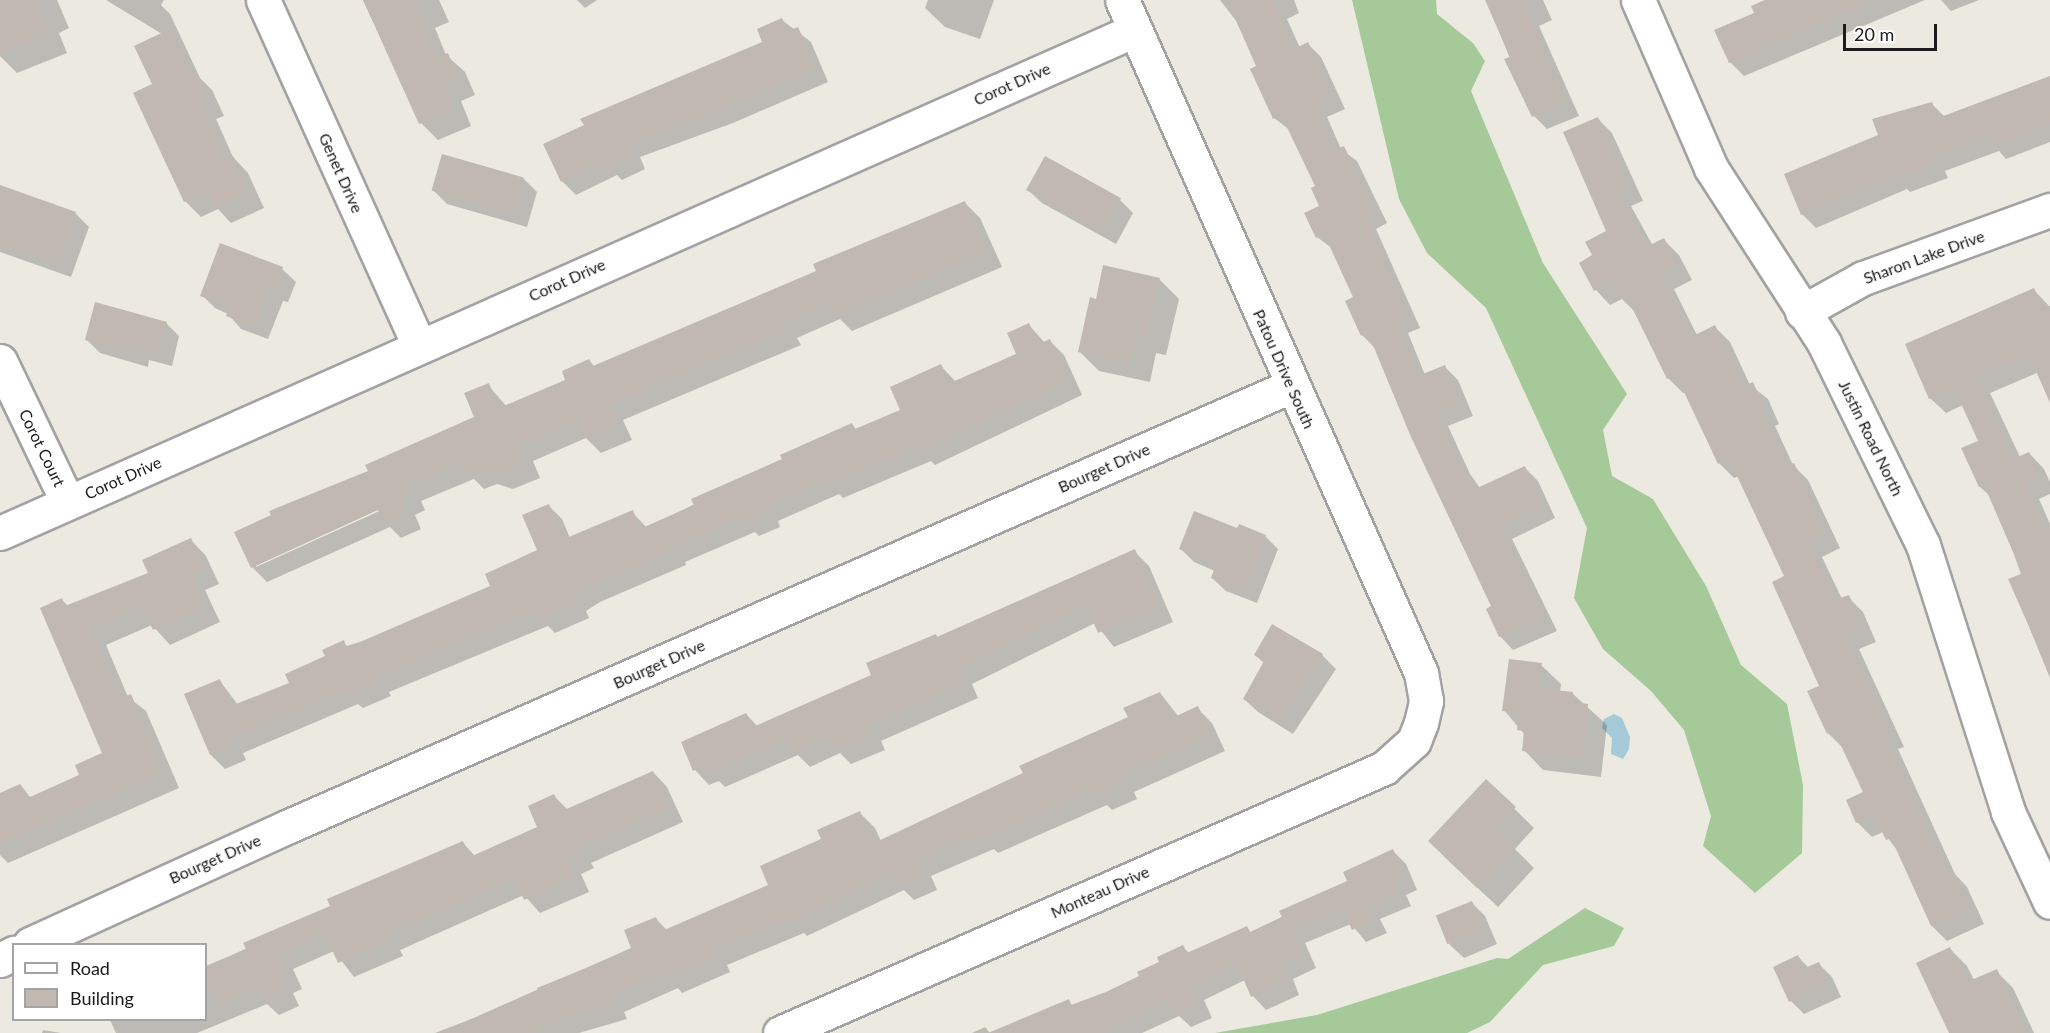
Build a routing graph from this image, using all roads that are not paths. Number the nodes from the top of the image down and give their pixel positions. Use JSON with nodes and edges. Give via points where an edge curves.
{"nodes":[{"id":1,"x":263,"y":0,"type":"edge"},
{"id":2,"x":1122,"y":0,"type":"edge"},
{"id":3,"x":1638,"y":0,"type":"edge"},
{"id":4,"x":1136,"y":30,"type":"junction"},
{"id":5,"x":2050,"y":210,"type":"edge"},
{"id":6,"x":1802,"y":312,"type":"junction"},
{"id":7,"x":419,"y":345,"type":"junction"},
{"id":8,"x":0,"y":361,"type":"edge"},
{"id":9,"x":1291,"y":386,"type":"junction"},
{"id":10,"x":68,"y":503,"type":"junction"},
{"id":11,"x":0,"y":533,"type":"edge"},
{"id":12,"x":1414,"y":741,"type":"joint"},
{"id":13,"x":2050,"y":902,"type":"edge"},
{"id":14,"x":34,"y":943,"type":"edge"},
{"id":15,"x":780,"y":1033,"type":"edge"}],
"edges":[{"from":1,"to":7,"type":"street","name":"Genet Drive"},
{"from":2,"to":4,"type":"street","name":"Patou Drive South"},
{"from":3,"to":6,"type":"street","name":"Justin Road North","via":[[1711,168]]},
{"from":4,"to":7,"type":"street","name":"Corot Drive"},
{"from":4,"to":9,"type":"street","name":"Patou Drive South"},
{"from":5,"to":6,"type":"street","name":"Sharon Lake Drive","via":[[1863,278]]},
{"from":6,"to":13,"type":"street","name":"Justin Road North","via":[[1824,343],[1923,544],[2008,812]]},
{"from":7,"to":10,"type":"street","name":"Corot Drive"},
{"from":8,"to":10,"type":"street","name":"Corot Court"},
{"from":9,"to":12,"type":"street","name":"Patou Drive South","via":[[1421,673],[1425,701]]},
{"from":9,"to":14,"type":"street","name":"Bourget Drive","via":[[289,826]]},
{"from":10,"to":11,"type":"street","name":"Corot Drive"},
{"from":12,"to":15,"type":"street","name":"Monteau Drive","via":[[1384,768]]}]}
